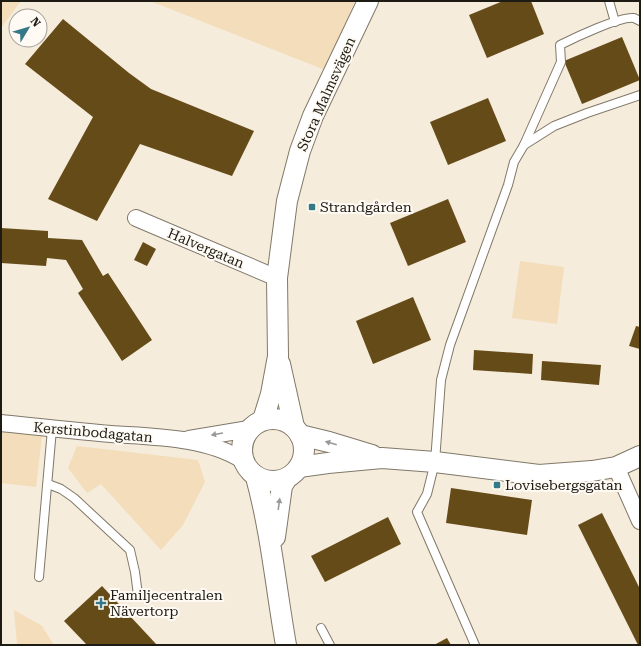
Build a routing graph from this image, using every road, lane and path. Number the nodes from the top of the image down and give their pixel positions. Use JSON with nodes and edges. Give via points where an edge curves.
{"nodes":[{"id":1,"x":368,"y":1,"type":"edge"},
{"id":2,"x":609,"y":1,"type":"edge"},
{"id":3,"x":640,"y":20,"type":"edge"},
{"id":4,"x":615,"y":22,"type":"junction"},
{"id":5,"x":640,"y":95,"type":"edge"},
{"id":6,"x":524,"y":145,"type":"junction"},
{"id":7,"x":136,"y":218,"type":"dead end"},
{"id":8,"x":277,"y":278,"type":"junction"},
{"id":9,"x":278,"y":356,"type":"junction"},
{"id":10,"x":1,"y":423,"type":"edge"},
{"id":11,"x":256,"y":424,"type":"junction"},
{"id":12,"x":52,"y":429,"type":"junction"},
{"id":13,"x":297,"y":431,"type":"junction"},
{"id":14,"x":185,"y":440,"type":"junction"},
{"id":15,"x":640,"y":456,"type":"edge"},
{"id":16,"x":382,"y":458,"type":"junction"},
{"id":17,"x":242,"y":460,"type":"junction"},
{"id":18,"x":435,"y":462,"type":"junction"},
{"id":19,"x":616,"y":467,"type":"junction"},
{"id":20,"x":293,"y":472,"type":"junction"},
{"id":21,"x":256,"y":477,"type":"junction"},
{"id":22,"x":48,"y":484,"type":"junction"},
{"id":23,"x":640,"y":521,"type":"edge"},
{"id":24,"x":273,"y":556,"type":"junction"},
{"id":25,"x":39,"y":577,"type":"dead end"},
{"id":26,"x":138,"y":594,"type":"dead end"},
{"id":27,"x":321,"y":628,"type":"dead end"},
{"id":28,"x":286,"y":645,"type":"edge"},
{"id":29,"x":330,"y":645,"type":"edge"},
{"id":30,"x":475,"y":645,"type":"edge"}],
"edges":[{"from":1,"to":8,"type":"street","name":"Stora Malmsvägen","via":[[313,116],[300,151],[287,202]]},
{"from":2,"to":4,"type":"lane"},
{"from":3,"to":4,"type":"lane","via":[[634,18]]},
{"from":4,"to":6,"type":"lane","via":[[560,45],[561,62]]},
{"from":5,"to":6,"type":"lane","via":[[554,126]]},
{"from":6,"to":18,"type":"lane","via":[[514,162],[450,345],[441,380]]},
{"from":7,"to":8,"type":"street","name":"Halvergatan"},
{"from":8,"to":9,"type":"street","name":"Stora Malmsvägen"},
{"from":9,"to":11,"type":"street","name":"Stora Malmsvägen","via":[[270,394]]},
{"from":9,"to":13,"type":"street","name":"Stora Malmsvägen"},
{"from":10,"to":12,"type":"street","name":"Kerstinbodagatan"},
{"from":11,"to":13,"type":"street","via":[[276,419],[285,421]]},
{"from":11,"to":14,"type":"street","name":"Kerstinbodagatan","one_way":true},
{"from":11,"to":17,"type":"street","via":[[243,438]]},
{"from":12,"to":14,"type":"street","name":"Kerstinbodagatan"},
{"from":12,"to":22,"type":"lane"},
{"from":16,"to":13,"type":"street","one_way":true},
{"from":13,"to":20,"type":"street","via":[[304,452]]},
{"from":14,"to":17,"type":"street","name":"Kerstinbodagatan","via":[[217,449]]},
{"from":15,"to":19,"type":"street"},
{"from":16,"to":18,"type":"street"},
{"from":16,"to":20,"type":"street","via":[[328,463]]},
{"from":17,"to":21,"type":"street"},
{"from":18,"to":19,"type":"street","via":[[539,475]]},
{"from":18,"to":30,"type":"lane","via":[[427,494],[417,512]]},
{"from":19,"to":23,"type":"street"},
{"from":20,"to":21,"type":"street","via":[[282,480],[271,482]]},
{"from":24,"to":20,"type":"street","one_way":true,"via":[[282,486]]},
{"from":21,"to":24,"type":"street"},
{"from":22,"to":25,"type":"lane"},
{"from":22,"to":26,"type":"lane","via":[[74,498],[130,550]]},
{"from":24,"to":28,"type":"street"},
{"from":27,"to":29,"type":"lane"}]}
